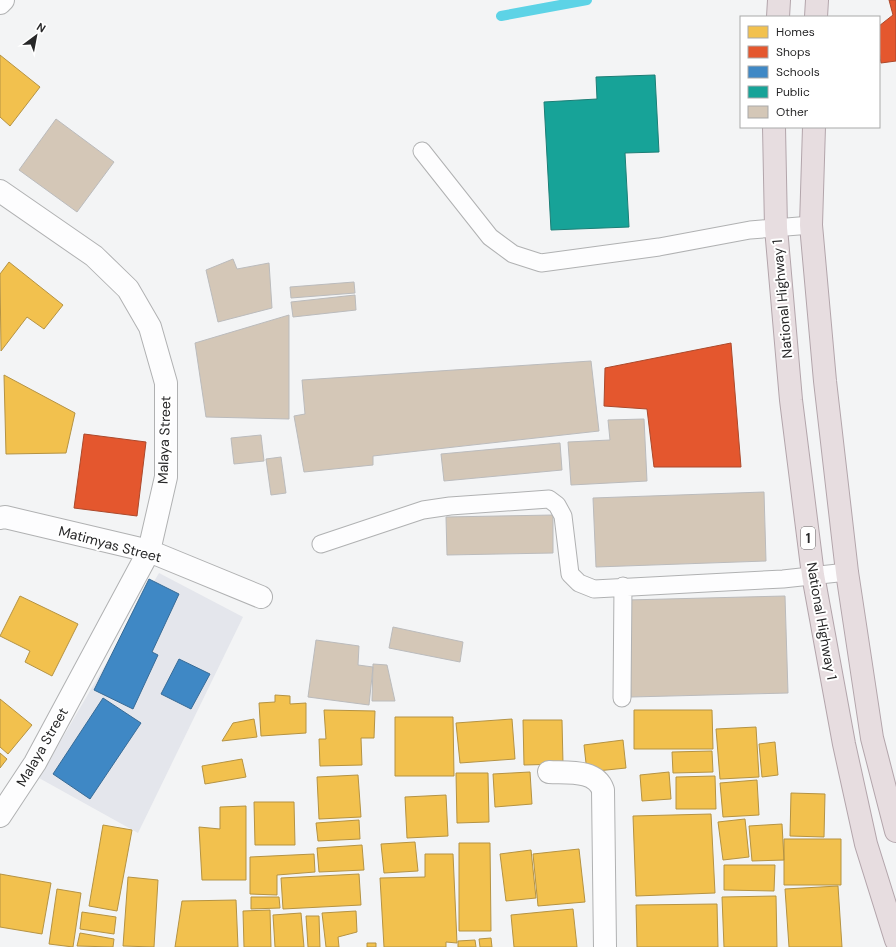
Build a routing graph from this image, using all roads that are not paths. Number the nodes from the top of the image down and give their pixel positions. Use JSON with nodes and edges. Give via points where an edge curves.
{"nodes":[{"id":1,"x":3,"y":0,"type":"edge"},
{"id":2,"x":779,"y":0,"type":"edge"},
{"id":3,"x":817,"y":0,"type":"edge"},
{"id":4,"x":0,"y":3,"type":"edge"},
{"id":5,"x":778,"y":16,"type":"edge"},
{"id":6,"x":816,"y":16,"type":"edge"},
{"id":7,"x":774,"y":128,"type":"edge"},
{"id":8,"x":814,"y":128,"type":"edge"},
{"id":9,"x":422,"y":151,"type":"dead end"},
{"id":10,"x":0,"y":191,"type":"edge"},
{"id":11,"x":811,"y":225,"type":"junction"},
{"id":12,"x":776,"y":228,"type":"junction"},
{"id":13,"x":0,"y":518,"type":"edge"},
{"id":14,"x":321,"y":544,"type":"dead end"},
{"id":15,"x":149,"y":551,"type":"junction"},
{"id":16,"x":847,"y":572,"type":"junction"},
{"id":17,"x":813,"y":575,"type":"junction"},
{"id":18,"x":623,"y":586,"type":"junction"},
{"id":19,"x":261,"y":597,"type":"dead end"},
{"id":20,"x":622,"y":698,"type":"dead end"},
{"id":21,"x":549,"y":772,"type":"dead end"},
{"id":22,"x":0,"y":816,"type":"edge"},
{"id":23,"x":896,"y":831,"type":"edge"},
{"id":24,"x":896,"y":940,"type":"edge"},
{"id":25,"x":605,"y":947,"type":"edge"}],
"edges":[{"from":1,"to":4,"type":"street"},
{"from":2,"to":5,"type":"highway"},
{"from":3,"to":6,"type":"highway"},
{"from":7,"to":12,"type":"highway","name":"National Highway 1","number":"1"},
{"from":8,"to":11,"type":"highway"},
{"from":9,"to":12,"type":"lane","via":[[490,237],[513,254],[541,263]]},
{"from":10,"to":15,"type":"street","name":"Malaya Street","via":[[94,256],[128,289],[150,327],[166,383],[166,477]]},
{"from":11,"to":12,"type":"lane"},
{"from":11,"to":16,"type":"highway","via":[[825,381]]},
{"from":12,"to":17,"type":"highway","name":"National Highway 1","number":"1","via":[[791,400]]},
{"from":13,"to":15,"type":"street","name":"Matimyas Street"},
{"from":14,"to":18,"type":"lane","via":[[423,510],[549,499],[557,505],[564,516],[570,574],[579,583],[594,588]]},
{"from":15,"to":19,"type":"street","name":"Matimyas Street"},
{"from":15,"to":22,"type":"street","name":"Malaya Street","via":[[35,763]]},
{"from":16,"to":17,"type":"lane"},
{"from":16,"to":23,"type":"highway","via":[[872,738]]},
{"from":17,"to":18,"type":"lane","via":[[783,579]]},
{"from":17,"to":24,"type":"highway","name":"National Highway 1","number":"1","via":[[844,744],[866,844]]},
{"from":18,"to":20,"type":"lane"},
{"from":21,"to":25,"type":"street","via":[[587,774],[600,783],[603,790]]}]}
